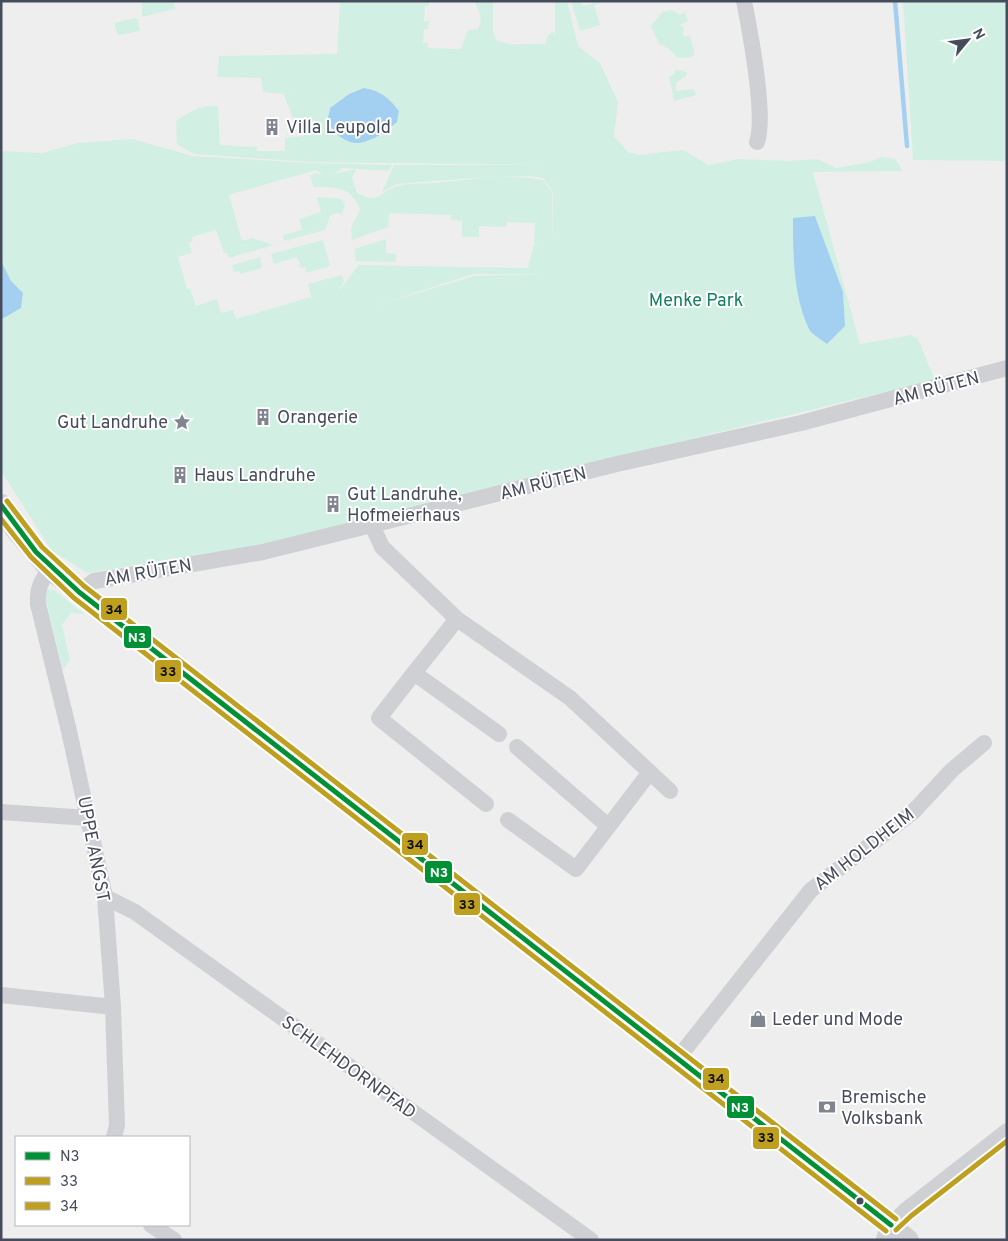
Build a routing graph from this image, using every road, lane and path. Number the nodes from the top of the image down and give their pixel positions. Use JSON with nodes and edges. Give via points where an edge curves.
{"nodes":[{"id":1,"x":744,"y":1,"type":"edge"},
{"id":2,"x":757,"y":142,"type":"dead end"},
{"id":3,"x":1007,"y":368,"type":"edge"},
{"id":4,"x":1,"y":505,"type":"edge"},
{"id":5,"x":372,"y":525,"type":"junction"},
{"id":6,"x":50,"y":568,"type":"junction"},
{"id":7,"x":79,"y":592,"type":"junction"},
{"id":8,"x":457,"y":619,"type":"junction"},
{"id":9,"x":414,"y":673,"type":"junction"},
{"id":10,"x":499,"y":734,"type":"dead end"},
{"id":11,"x":984,"y":743,"type":"dead end"},
{"id":12,"x":517,"y":747,"type":"dead end"},
{"id":13,"x":650,"y":772,"type":"junction"},
{"id":14,"x":670,"y":791,"type":"dead end"},
{"id":15,"x":486,"y":804,"type":"dead end"},
{"id":16,"x":1,"y":812,"type":"edge"},
{"id":17,"x":88,"y":818,"type":"junction"},
{"id":18,"x":508,"y":820,"type":"dead end"},
{"id":19,"x":608,"y":826,"type":"junction"},
{"id":20,"x":105,"y":897,"type":"junction"},
{"id":21,"x":1,"y":995,"type":"edge"},
{"id":22,"x":113,"y":1007,"type":"junction"},
{"id":23,"x":678,"y":1058,"type":"junction"},
{"id":24,"x":1007,"y":1131,"type":"edge"},
{"id":25,"x":114,"y":1136,"type":"edge"},
{"id":26,"x":153,"y":1226,"type":"edge"},
{"id":27,"x":889,"y":1232,"type":"edge"},
{"id":28,"x":174,"y":1240,"type":"edge"},
{"id":29,"x":592,"y":1240,"type":"edge"},
{"id":30,"x":909,"y":1240,"type":"edge"}],
"edges":[{"from":1,"to":2,"type":"street","via":[[760,121]]},
{"from":3,"to":5,"type":"street","name":"AM RÜTEN","via":[[807,421]]},
{"from":4,"to":6,"type":"main road","via":[[15,528]]},
{"from":5,"to":7,"type":"street","name":"AM RÜTEN","via":[[263,552],[94,581]]},
{"from":5,"to":8,"type":"street","via":[[382,547]]},
{"from":6,"to":7,"type":"main road"},
{"from":6,"to":17,"type":"street","name":"UPPE ANGST","via":[[40,581],[38,604]]},
{"from":7,"to":23,"type":"main road"},
{"from":8,"to":9,"type":"street"},
{"from":8,"to":13,"type":"street","via":[[570,698]]},
{"from":9,"to":10,"type":"street"},
{"from":9,"to":15,"type":"street","via":[[379,718]]},
{"from":11,"to":23,"type":"street","name":"AM HOLDHEIM","via":[[952,770],[913,812],[811,890]]},
{"from":12,"to":19,"type":"street"},
{"from":13,"to":14,"type":"street"},
{"from":13,"to":19,"type":"street"},
{"from":16,"to":17,"type":"street"},
{"from":17,"to":20,"type":"street","name":"UPPE ANGST"},
{"from":18,"to":19,"type":"street","via":[[576,869]]},
{"from":20,"to":22,"type":"street","name":"UPPE ANGST"},
{"from":20,"to":29,"type":"street","name":"SCHLEHDORNPFAD","via":[[134,912]]},
{"from":21,"to":22,"type":"street"},
{"from":22,"to":25,"type":"street","name":"UPPE ANGST","via":[[117,1125]]},
{"from":23,"to":27,"type":"main road"},
{"from":24,"to":27,"type":"street","via":[[906,1210]]},
{"from":26,"to":28,"type":"street"},
{"from":27,"to":30,"type":"street"}]}
